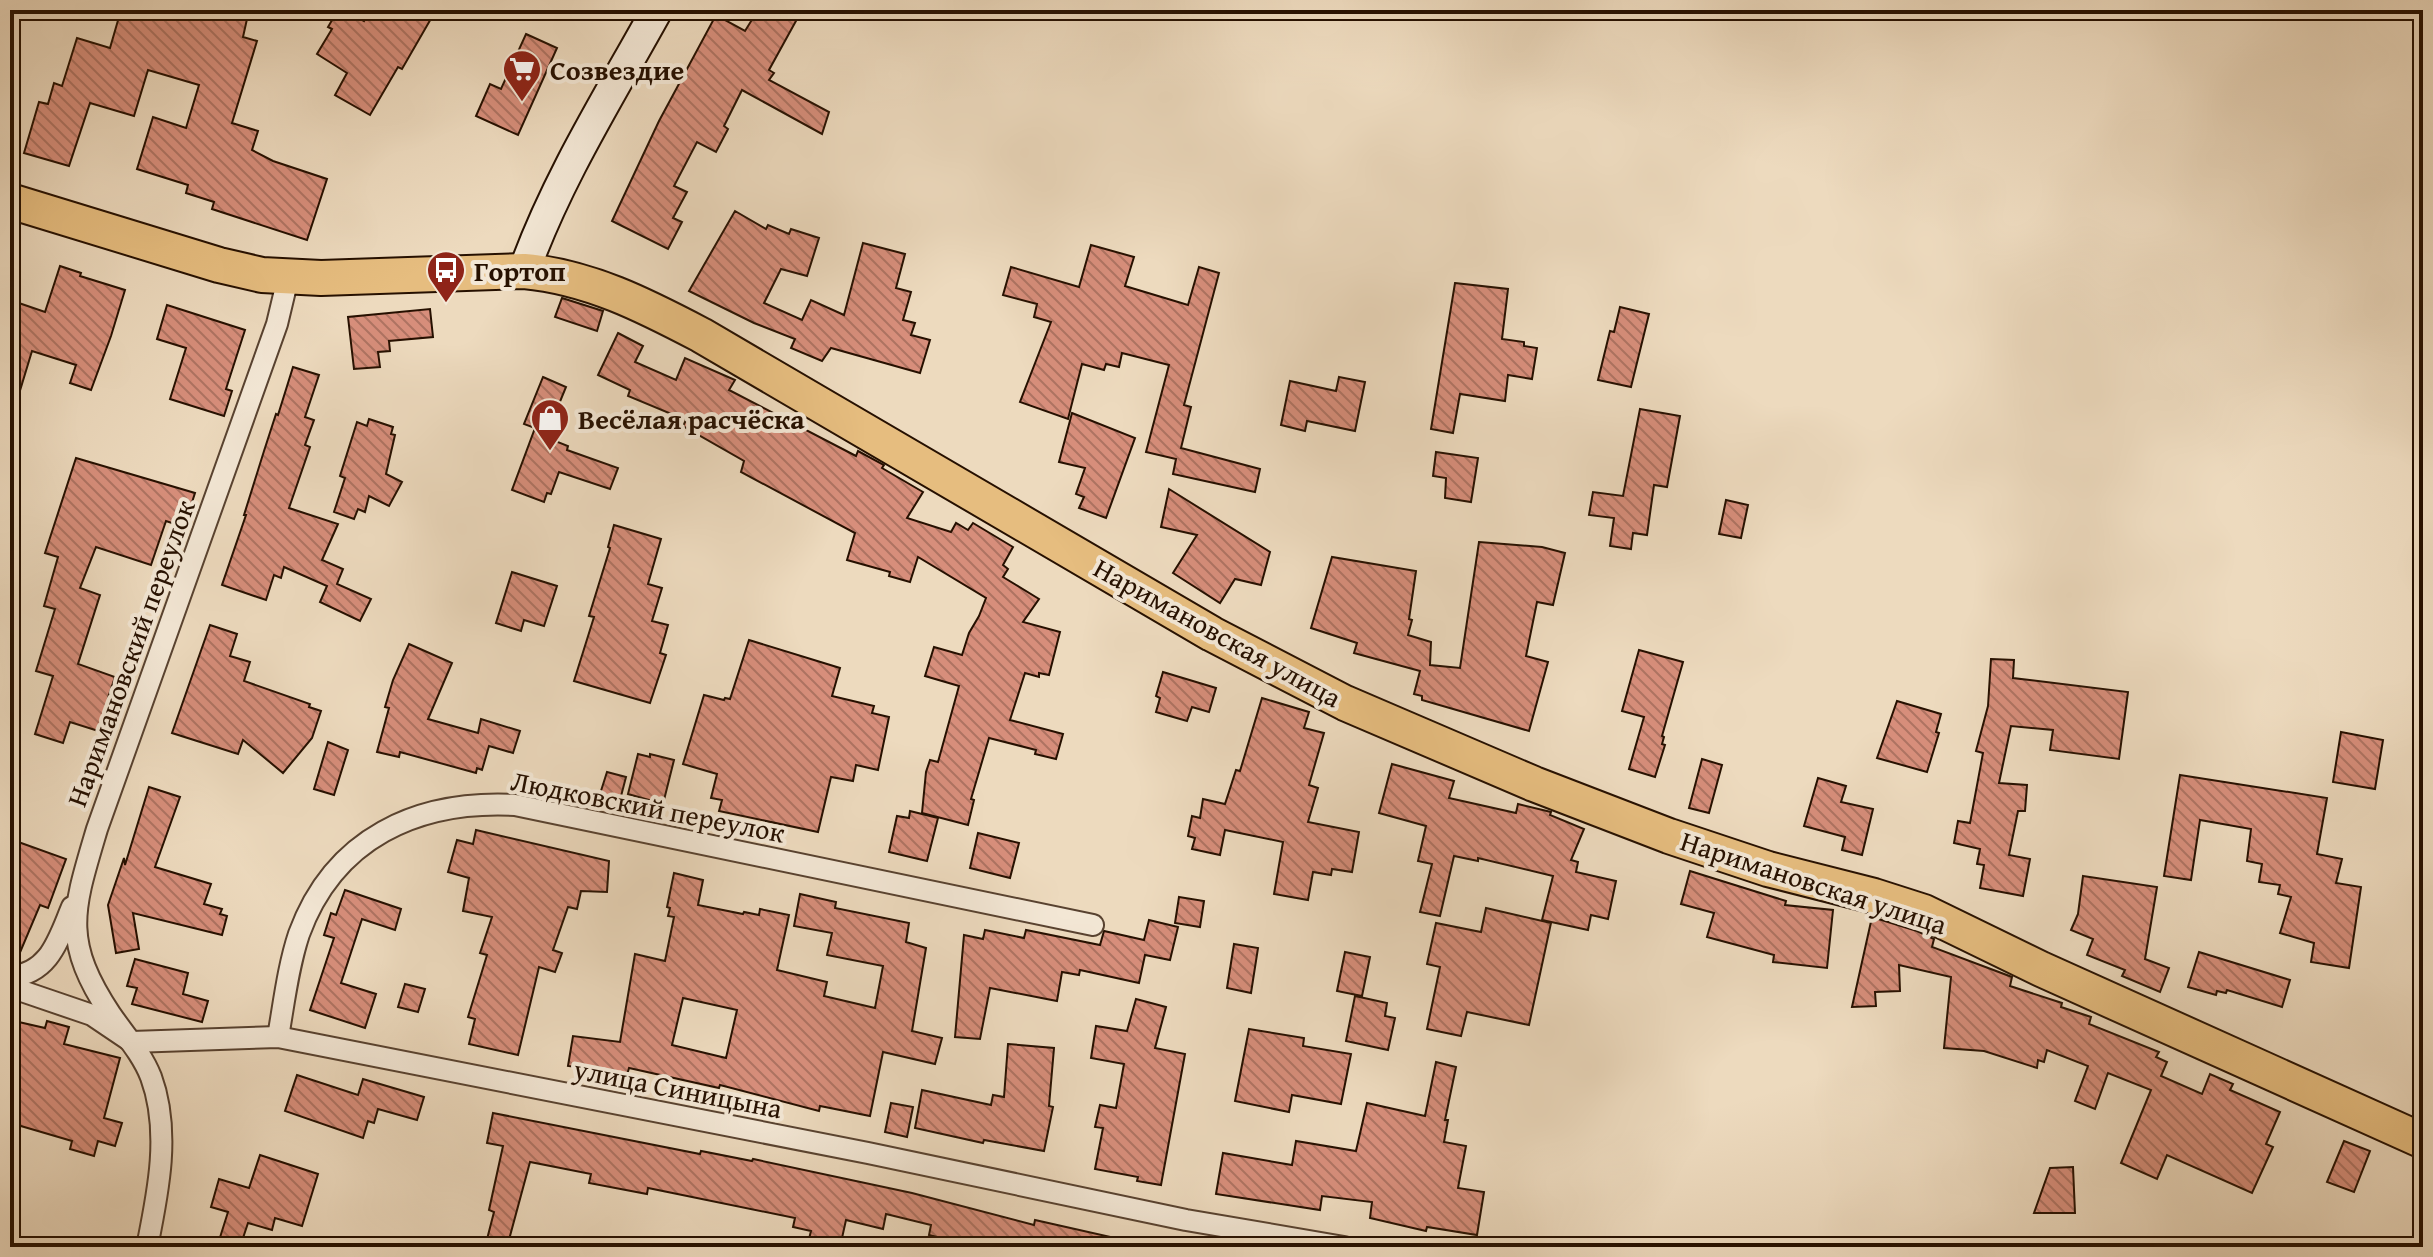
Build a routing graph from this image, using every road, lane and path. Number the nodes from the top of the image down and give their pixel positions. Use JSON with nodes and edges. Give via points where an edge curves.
{"nodes":[{"id":1,"x":657,"y":10,"type":"edge"},
{"id":2,"x":10,"y":201,"type":"edge"},
{"id":3,"x":524,"y":271,"type":"junction"},
{"id":4,"x":288,"y":278,"type":"junction"},
{"id":5,"x":76,"y":897,"type":"junction"},
{"id":6,"x":1093,"y":925,"type":"dead end"},
{"id":7,"x":10,"y":977,"type":"edge"},
{"id":8,"x":10,"y":987,"type":"edge"},
{"id":9,"x":278,"y":1037,"type":"junction"},
{"id":10,"x":132,"y":1042,"type":"junction"},
{"id":11,"x":2423,"y":1141,"type":"edge"},
{"id":12,"x":147,"y":1247,"type":"edge"},
{"id":13,"x":1344,"y":1247,"type":"edge"}],
"edges":[{"from":1,"to":3,"type":"street","via":[[561,186]]},
{"from":2,"to":4,"type":"main road","name":"Наримановская улица","via":[[219,265]]},
{"from":3,"to":4,"type":"main road","name":"Наримановская улица"},
{"from":3,"to":11,"type":"main road","name":"Наримановская улица","via":[[599,286],[690,329],[1222,640],[1345,703],[1669,836],[1924,912]]},
{"from":4,"to":5,"type":"street","name":"Наримановский переулок","via":[[277,324]]},
{"from":5,"to":7,"type":"street","via":[[41,966]]},
{"from":5,"to":10,"type":"street","name":"Наримановский переулок","via":[[74,916],[83,961],[101,999]]},
{"from":6,"to":9,"type":"street","name":"Людковский переулок","via":[[515,805],[451,807],[386,830],[357,848],[329,876],[299,935]]},
{"from":8,"to":10,"type":"street","via":[[92,1015]]},
{"from":9,"to":10,"type":"street","name":"улица Синицына"},
{"from":9,"to":13,"type":"street","name":"улица Синицына","via":[[1186,1220]]},
{"from":10,"to":12,"type":"street","name":"Наримановский переулок","via":[[151,1076],[160,1114],[160,1162]]}]}
